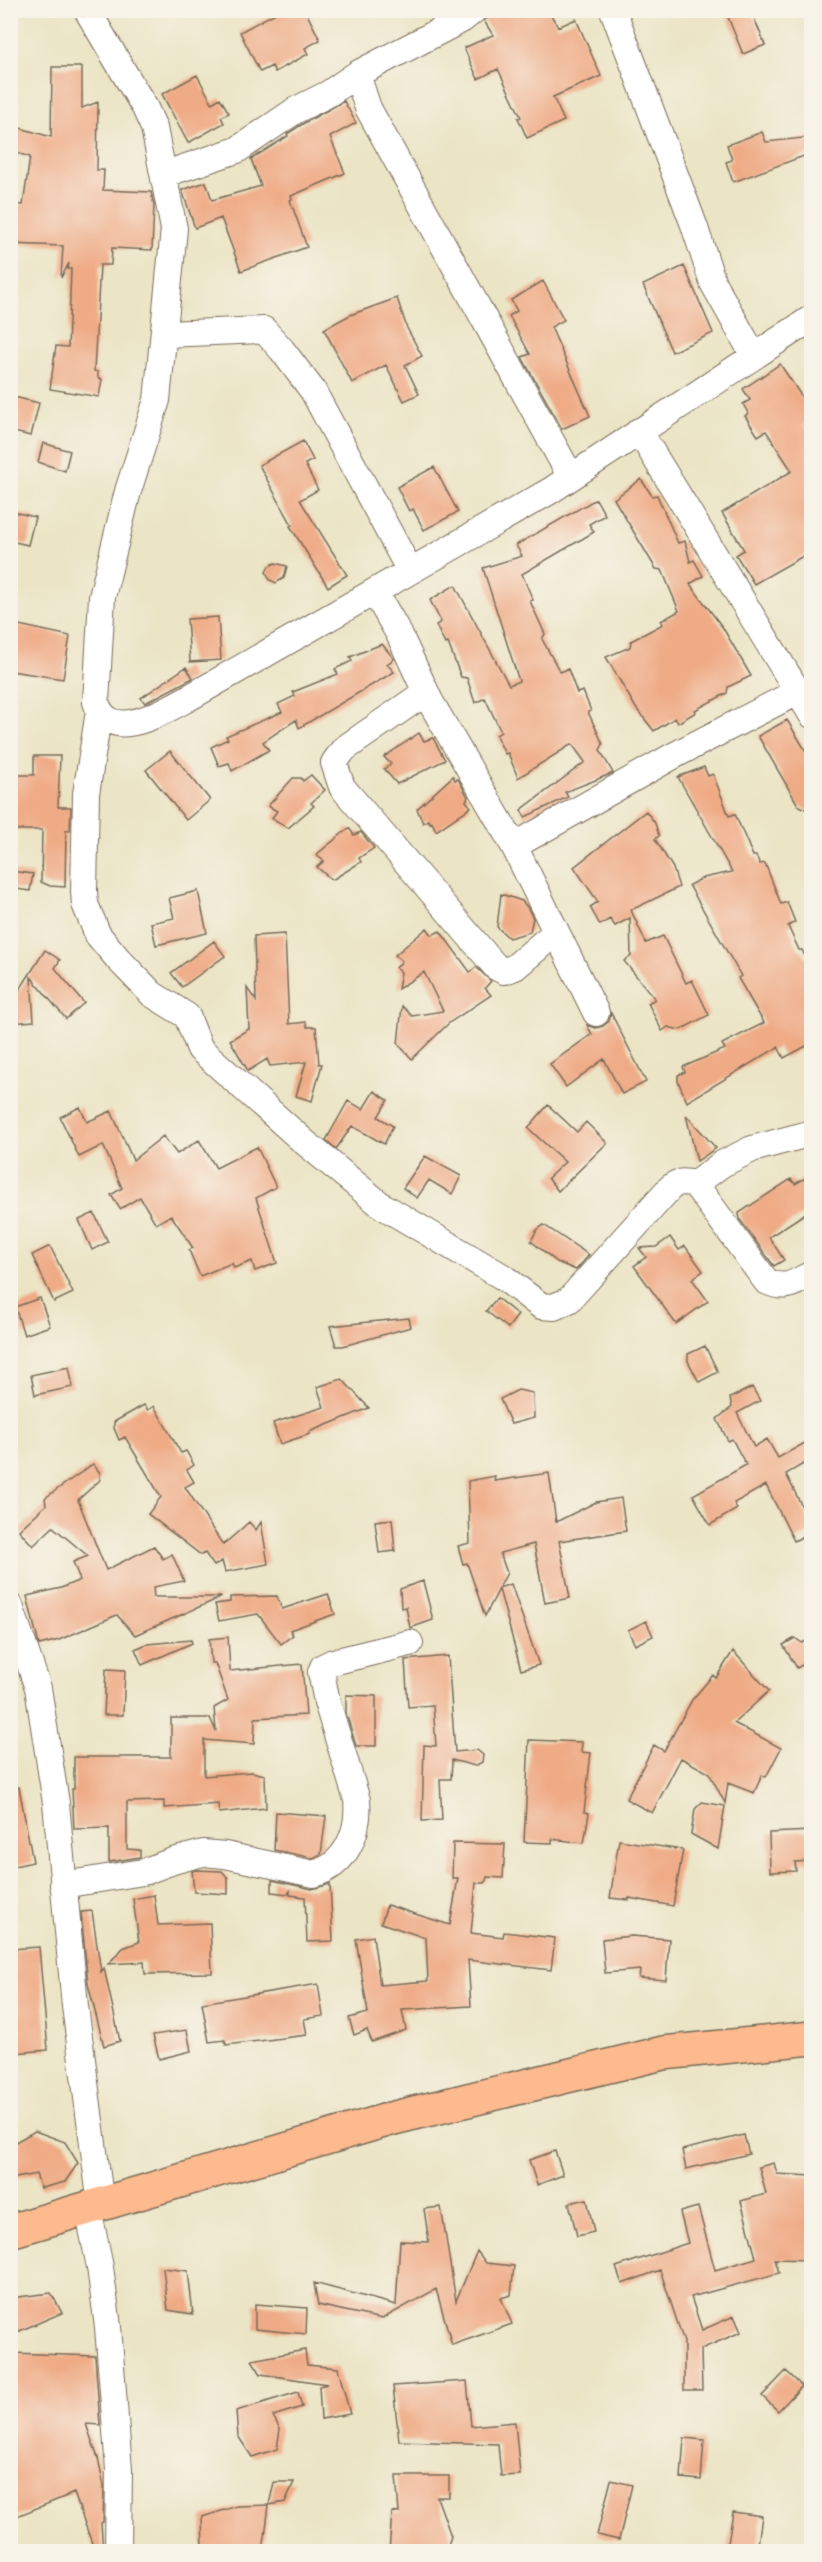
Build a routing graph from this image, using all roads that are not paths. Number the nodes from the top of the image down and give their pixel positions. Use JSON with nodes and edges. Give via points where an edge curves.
{"nodes":[{"id":1,"x":87,"y":10,"type":"edge"},
{"id":2,"x":474,"y":10,"type":"edge"},
{"id":3,"x":613,"y":10,"type":"edge"},
{"id":4,"x":357,"y":74,"type":"junction"},
{"id":5,"x":165,"y":174,"type":"junction"},
{"id":6,"x":812,"y":318,"type":"edge"},
{"id":7,"x":165,"y":334,"type":"junction"},
{"id":8,"x":754,"y":356,"type":"junction"},
{"id":9,"x":639,"y":431,"type":"junction"},
{"id":10,"x":571,"y":477,"type":"junction"},
{"id":11,"x":410,"y":571,"type":"junction"},
{"id":12,"x":375,"y":592,"type":"junction"},
{"id":13,"x":426,"y":692,"type":"junction"},
{"id":14,"x":797,"y":692,"type":"junction"},
{"id":15,"x":812,"y":715,"type":"edge"},
{"id":16,"x":109,"y":717,"type":"junction"},
{"id":17,"x":514,"y":846,"type":"junction"},
{"id":18,"x":556,"y":932,"type":"junction"},
{"id":19,"x":597,"y":1013,"type":"dead end"},
{"id":20,"x":812,"y":1133,"type":"edge"},
{"id":21,"x":695,"y":1184,"type":"junction"},
{"id":22,"x":812,"y":1274,"type":"edge"},
{"id":23,"x":10,"y":1606,"type":"edge"},
{"id":24,"x":410,"y":1643,"type":"dead end"},
{"id":25,"x":63,"y":1885,"type":"junction"},
{"id":26,"x":812,"y":2038,"type":"edge"},
{"id":27,"x":94,"y":2207,"type":"junction"},
{"id":28,"x":10,"y":2231,"type":"edge"},
{"id":29,"x":118,"y":2552,"type":"edge"}],
"edges":[{"from":1,"to":5,"type":"street","via":[[146,108]]},
{"from":2,"to":4,"type":"street"},
{"from":3,"to":8,"type":"street","via":[[713,283]]},
{"from":4,"to":5,"type":"street","via":[[237,150]]},
{"from":4,"to":10,"type":"street","via":[[368,108]]},
{"from":5,"to":7,"type":"street","via":[[174,229]]},
{"from":6,"to":8,"type":"street"},
{"from":7,"to":11,"type":"street","via":[[264,330],[313,392]]},
{"from":7,"to":16,"type":"street","via":[[157,400],[128,491],[102,597],[96,702]]},
{"from":8,"to":9,"type":"street"},
{"from":9,"to":10,"type":"street"},
{"from":9,"to":14,"type":"street"},
{"from":10,"to":11,"type":"street"},
{"from":11,"to":12,"type":"street"},
{"from":12,"to":13,"type":"street"},
{"from":12,"to":16,"type":"street","via":[[148,718],[130,724]]},
{"from":13,"to":17,"type":"street"},
{"from":13,"to":18,"type":"street","via":[[344,749],[334,763],[342,787],[496,966],[504,971],[514,967]]},
{"from":14,"to":15,"type":"street"},
{"from":14,"to":17,"type":"street"},
{"from":16,"to":21,"type":"street","via":[[94,739],[86,794],[84,891],[98,935],[152,994],[187,1016],[200,1049],[381,1205],[502,1277],[540,1306],[554,1308],[569,1300],[674,1182]]},
{"from":17,"to":18,"type":"street"},
{"from":18,"to":19,"type":"street"},
{"from":20,"to":21,"type":"street","via":[[752,1149]]},
{"from":21,"to":22,"type":"street","via":[[766,1281],[785,1287]]},
{"from":23,"to":25,"type":"street","via":[[38,1688],[56,1803]]},
{"from":24,"to":25,"type":"street","via":[[333,1662],[321,1672],[359,1816],[352,1842],[327,1870],[314,1874],[203,1853],[143,1872]]},
{"from":25,"to":27,"type":"street"},
{"from":26,"to":27,"type":"highway","via":[[663,2053],[394,2118]]},
{"from":27,"to":28,"type":"highway"},
{"from":27,"to":29,"type":"street","via":[[119,2470]]}]}
